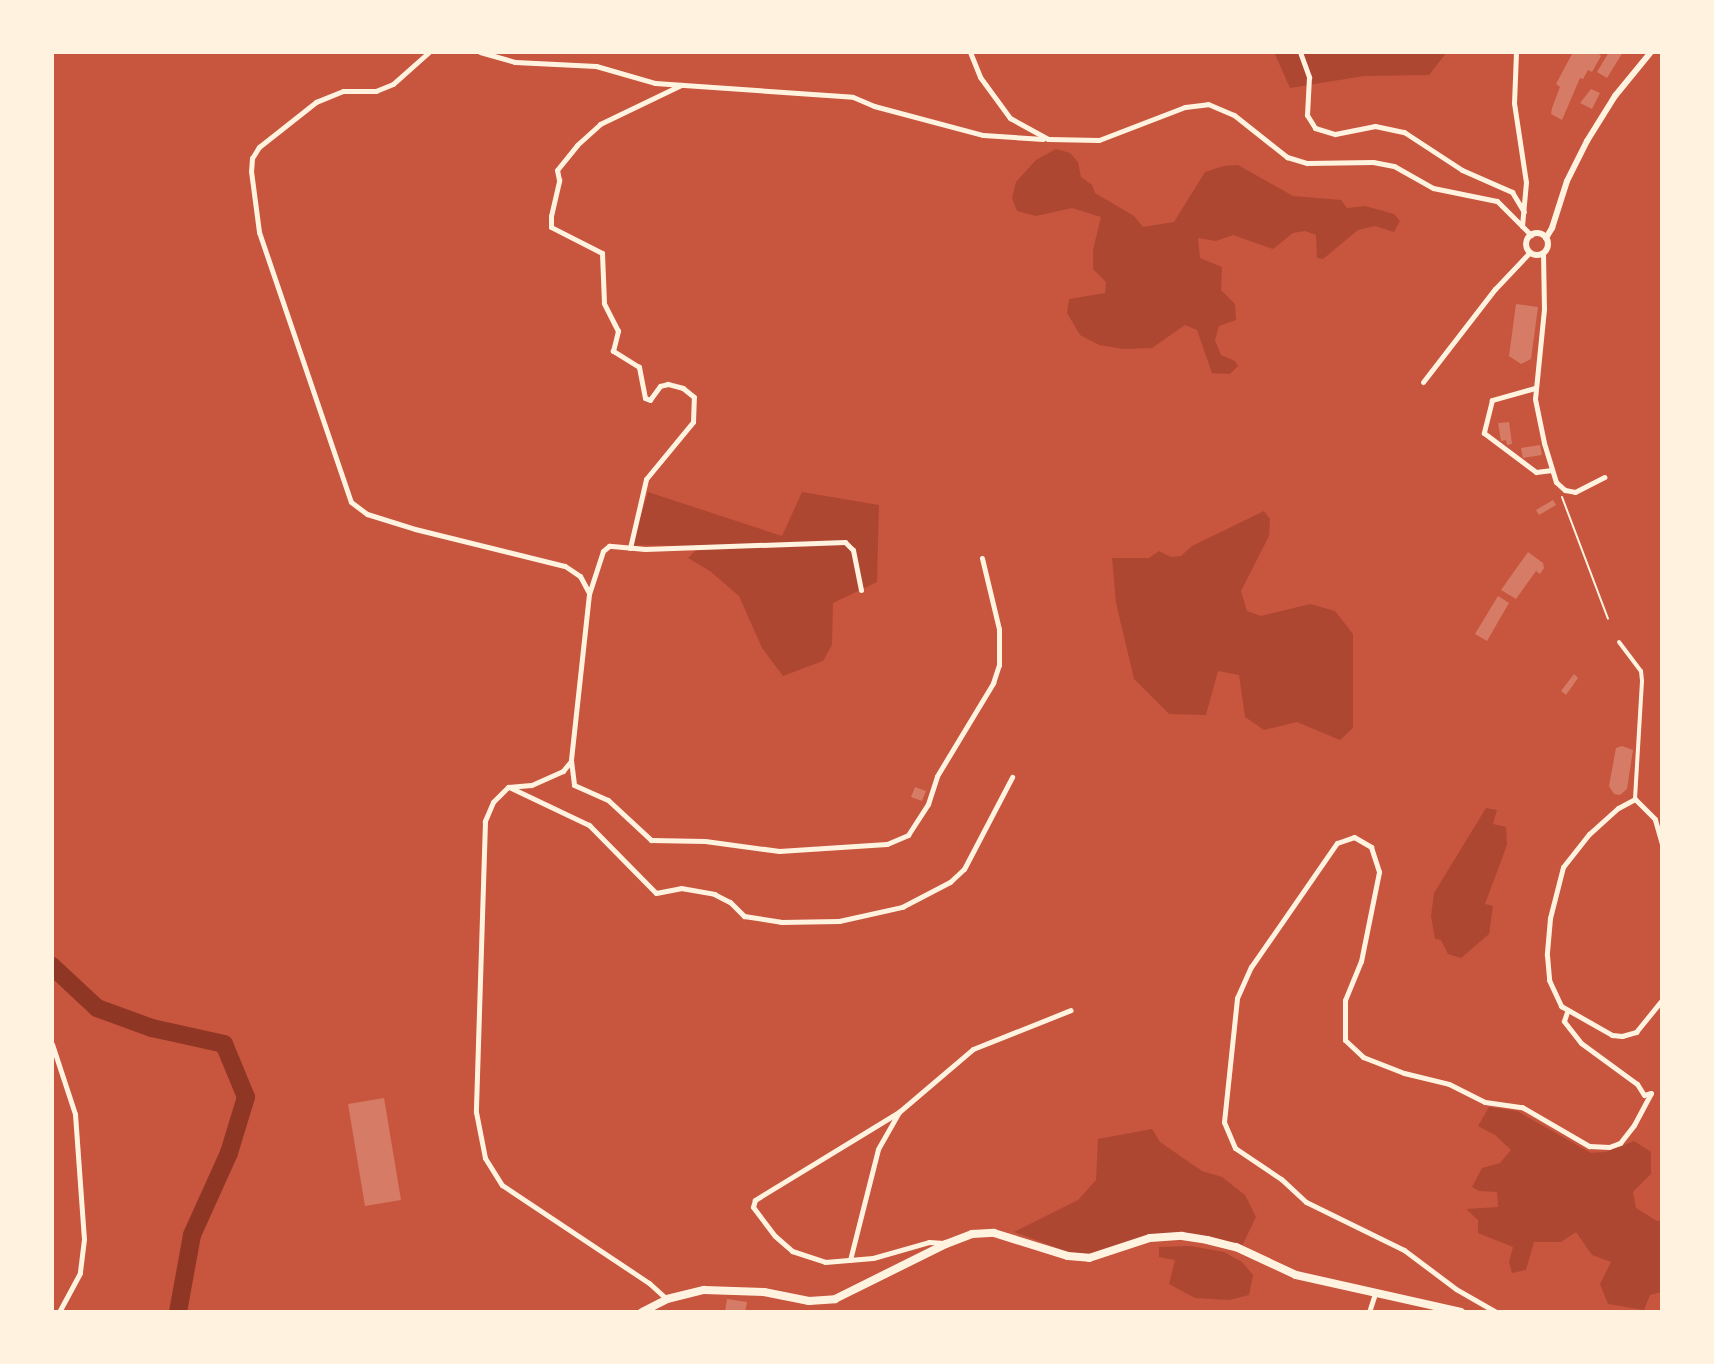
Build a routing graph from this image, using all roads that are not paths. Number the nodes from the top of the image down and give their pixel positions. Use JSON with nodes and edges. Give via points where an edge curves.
{"nodes":[{"id":1,"x":429,"y":52,"type":"edge"},
{"id":2,"x":480,"y":52,"type":"edge"},
{"id":3,"x":970,"y":52,"type":"edge"},
{"id":4,"x":1300,"y":52,"type":"edge"},
{"id":5,"x":1516,"y":52,"type":"edge"},
{"id":6,"x":1651,"y":52,"type":"edge"},
{"id":7,"x":681,"y":85,"type":"junction"},
{"id":8,"x":1048,"y":139,"type":"junction"},
{"id":9,"x":1524,"y":212,"type":"junction"},
{"id":10,"x":1522,"y":226,"type":"junction"},
{"id":11,"x":1531,"y":235,"type":"junction"},
{"id":12,"x":1546,"y":238,"type":"junction"},
{"id":13,"x":1530,"y":252,"type":"junction"},
{"id":14,"x":1543,"y":253,"type":"junction"},
{"id":15,"x":1423,"y":382,"type":"dead end"},
{"id":16,"x":1535,"y":388,"type":"junction"},
{"id":17,"x":1552,"y":470,"type":"junction"},
{"id":18,"x":1604,"y":477,"type":"dead end"},
{"id":19,"x":630,"y":548,"type":"junction"},
{"id":20,"x":982,"y":558,"type":"dead end"},
{"id":21,"x":861,"y":590,"type":"dead end"},
{"id":22,"x":589,"y":594,"type":"junction"},
{"id":23,"x":1619,"y":642,"type":"dead end"},
{"id":24,"x":571,"y":760,"type":"junction"},
{"id":25,"x":1012,"y":777,"type":"dead end"},
{"id":26,"x":508,"y":787,"type":"junction"},
{"id":27,"x":1635,"y":799,"type":"junction"},
{"id":28,"x":1662,"y":844,"type":"edge"},
{"id":29,"x":1662,"y":1000,"type":"edge"},
{"id":30,"x":1071,"y":1010,"type":"dead end"},
{"id":31,"x":1567,"y":1012,"type":"junction"},
{"id":32,"x":52,"y":1044,"type":"edge"},
{"id":33,"x":899,"y":1112,"type":"junction"},
{"id":34,"x":946,"y":1244,"type":"junction"},
{"id":35,"x":850,"y":1260,"type":"junction"},
{"id":36,"x":1375,"y":1293,"type":"junction"},
{"id":37,"x":667,"y":1299,"type":"junction"},
{"id":38,"x":59,"y":1312,"type":"edge"},
{"id":39,"x":642,"y":1312,"type":"edge"},
{"id":40,"x":1369,"y":1312,"type":"edge"},
{"id":41,"x":1461,"y":1312,"type":"edge"},
{"id":42,"x":1496,"y":1312,"type":"edge"}],
"edges":[{"from":1,"to":22,"type":"street","via":[[393,84],[376,91],[343,91],[316,102],[259,147],[251,171],[259,232],[351,502],[367,514],[415,529],[565,566],[580,576]]},
{"from":2,"to":7,"type":"street","via":[[515,62],[596,66]]},
{"from":3,"to":8,"type":"street","via":[[980,77],[1010,118]]},
{"from":4,"to":9,"type":"street","via":[[1309,77],[1307,115],[1315,128],[1335,134],[1375,126],[1404,132],[1462,170],[1512,192]]},
{"from":5,"to":9,"type":"street","via":[[1514,103],[1526,182]]},
{"from":6,"to":12,"type":"street","via":[[1587,141]]},
{"from":7,"to":8,"type":"street","via":[[853,97],[983,135]]},
{"from":7,"to":19,"type":"street","via":[[600,124],[577,145],[557,170],[551,216],[551,227],[602,253],[604,303],[618,331],[613,351],[639,367],[645,398],[650,400],[668,384],[694,397],[693,422],[646,479]]},
{"from":8,"to":10,"type":"street","via":[[1099,140],[1185,107],[1208,104],[1234,115],[1287,157],[1307,163],[1394,166],[1433,188],[1497,201]]},
{"from":9,"to":10,"type":"street"},
{"from":10,"to":11,"type":"street"},
{"from":11,"to":12,"type":"street"},
{"from":11,"to":13,"type":"street","via":[[1526,243]]},
{"from":12,"to":14,"type":"street"},
{"from":13,"to":14,"type":"street"},
{"from":13,"to":15,"type":"street"},
{"from":14,"to":16,"type":"street","via":[[1544,309]]},
{"from":16,"to":17,"type":"street"},
{"from":16,"to":17,"type":"street","via":[[1492,400],[1484,433],[1536,472]]},
{"from":17,"to":18,"type":"street","via":[[1556,482],[1575,492]]},
{"from":19,"to":21,"type":"street","via":[[845,542],[853,550]]},
{"from":19,"to":22,"type":"street","via":[[609,546],[603,551]]},
{"from":20,"to":24,"type":"street","via":[[999,629],[999,665],[937,776],[928,804],[898,841],[779,851],[651,840],[608,800],[574,785]]},
{"from":22,"to":24,"type":"street"},
{"from":23,"to":27,"type":"street","via":[[1641,671]]},
{"from":24,"to":26,"type":"street","via":[[563,771],[531,785]]},
{"from":25,"to":26,"type":"street","via":[[964,869],[950,882],[902,907],[839,921],[781,922],[744,916],[714,894],[681,888],[656,893],[589,825]]},
{"from":26,"to":37,"type":"street","via":[[493,802],[485,821],[476,1112],[485,1158],[502,1185]]},
{"from":27,"to":28,"type":"street","via":[[1655,819]]},
{"from":27,"to":31,"type":"street","via":[[1589,834],[1563,867],[1547,955],[1553,993]]},
{"from":29,"to":31,"type":"street","via":[[1645,1024],[1622,1036]]},
{"from":30,"to":33,"type":"street","via":[[973,1049]]},
{"from":31,"to":42,"type":"street","via":[[1564,1021],[1581,1043],[1637,1084],[1644,1095],[1651,1093],[1620,1143],[1609,1147],[1589,1146],[1522,1107],[1485,1102],[1449,1084],[1363,1057],[1345,1040],[1345,1000],[1361,961],[1379,872],[1371,847],[1354,837],[1337,843],[1251,967],[1237,998],[1224,1122],[1235,1148],[1306,1202],[1404,1250]]},
{"from":32,"to":38,"type":"street","via":[[75,1114],[84,1239],[80,1273]]},
{"from":33,"to":35,"type":"street","via":[[878,1149]]},
{"from":33,"to":35,"type":"street","via":[[755,1200],[759,1217],[792,1251],[825,1262]]},
{"from":34,"to":35,"type":"street","via":[[929,1242]]},
{"from":34,"to":36,"type":"main road","via":[[994,1233],[1089,1258],[1150,1238],[1182,1236],[1236,1247],[1296,1275]]},
{"from":34,"to":37,"type":"main road","via":[[835,1299],[809,1301],[728,1289]]},
{"from":36,"to":40,"type":"street"},
{"from":36,"to":41,"type":"main road"},
{"from":37,"to":39,"type":"main road"}]}
